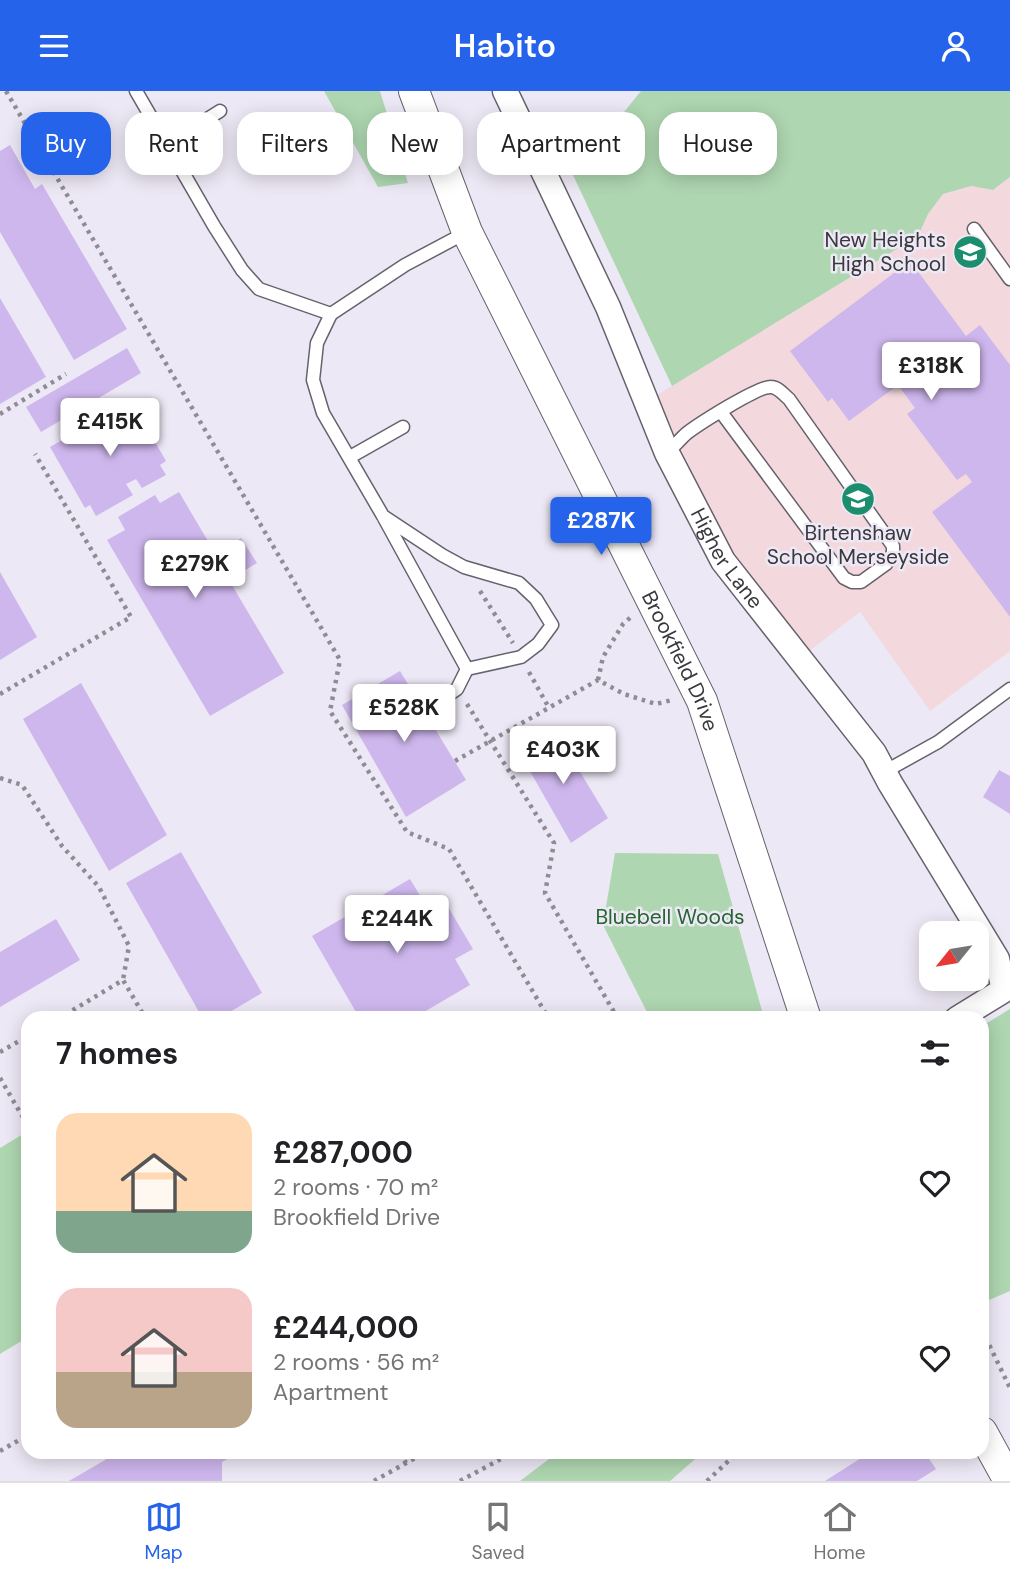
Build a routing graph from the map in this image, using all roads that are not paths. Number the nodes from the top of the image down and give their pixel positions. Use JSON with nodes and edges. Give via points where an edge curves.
{"nodes":[{"id":1,"x":136,"y":91,"type":"edge"},
{"id":2,"x":414,"y":91,"type":"edge"},
{"id":3,"x":505,"y":91,"type":"edge"},
{"id":4,"x":148,"y":112,"type":"edge"},
{"id":5,"x":185,"y":175,"type":"edge"},
{"id":6,"x":974,"y":229,"type":"dead end"},
{"id":7,"x":467,"y":232,"type":"junction"},
{"id":8,"x":1010,"y":279,"type":"edge"},
{"id":9,"x":331,"y":314,"type":"junction"},
{"id":10,"x":721,"y":412,"type":"junction"},
{"id":11,"x":403,"y":427,"type":"dead end"},
{"id":12,"x":667,"y":453,"type":"junction"},
{"id":13,"x":349,"y":457,"type":"junction"},
{"id":14,"x":383,"y":516,"type":"junction"},
{"id":15,"x":467,"y":669,"type":"junction"},
{"id":16,"x":1010,"y":689,"type":"edge"},
{"id":17,"x":435,"y":704,"type":"dead end"},
{"id":18,"x":884,"y":772,"type":"junction"},
{"id":19,"x":1007,"y":992,"type":"edge"},
{"id":20,"x":803,"y":1011,"type":"edge"},
{"id":21,"x":972,"y":1011,"type":"edge"},
{"id":22,"x":989,"y":1445,"type":"edge"},
{"id":23,"x":1009,"y":1481,"type":"edge"}],
"edges":[{"from":1,"to":4,"type":"lane"},
{"from":2,"to":7,"type":"street","name":"Brookfield Drive"},
{"from":3,"to":12,"type":"street","name":"Higher Lane","via":[[608,307]]},
{"from":5,"to":9,"type":"lane","via":[[242,270],[259,289]]},
{"from":6,"to":8,"type":"lane"},
{"from":7,"to":9,"type":"lane","via":[[405,265]]},
{"from":7,"to":20,"type":"street","name":"Brookfield Drive","via":[[702,701]]},
{"from":9,"to":13,"type":"lane","via":[[317,342],[313,380],[323,413]]},
{"from":10,"to":10,"type":"lane","via":[[772,387],[789,399],[893,546],[886,564],[861,582],[844,578]]},
{"from":10,"to":12,"type":"lane"},
{"from":11,"to":13,"type":"lane"},
{"from":12,"to":18,"type":"street","name":"Higher Lane","via":[[723,561],[874,753]]},
{"from":13,"to":14,"type":"lane"},
{"from":14,"to":15,"type":"lane"},
{"from":14,"to":15,"type":"lane","via":[[464,567],[519,583],[552,625],[521,657]]},
{"from":15,"to":17,"type":"lane","via":[[457,689]]},
{"from":16,"to":18,"type":"lane","via":[[938,742]]},
{"from":18,"to":19,"type":"street","name":"Higher Lane","via":[[997,959]]},
{"from":19,"to":21,"type":"street","name":"Higher Lane"},
{"from":22,"to":23,"type":"street"}]}
